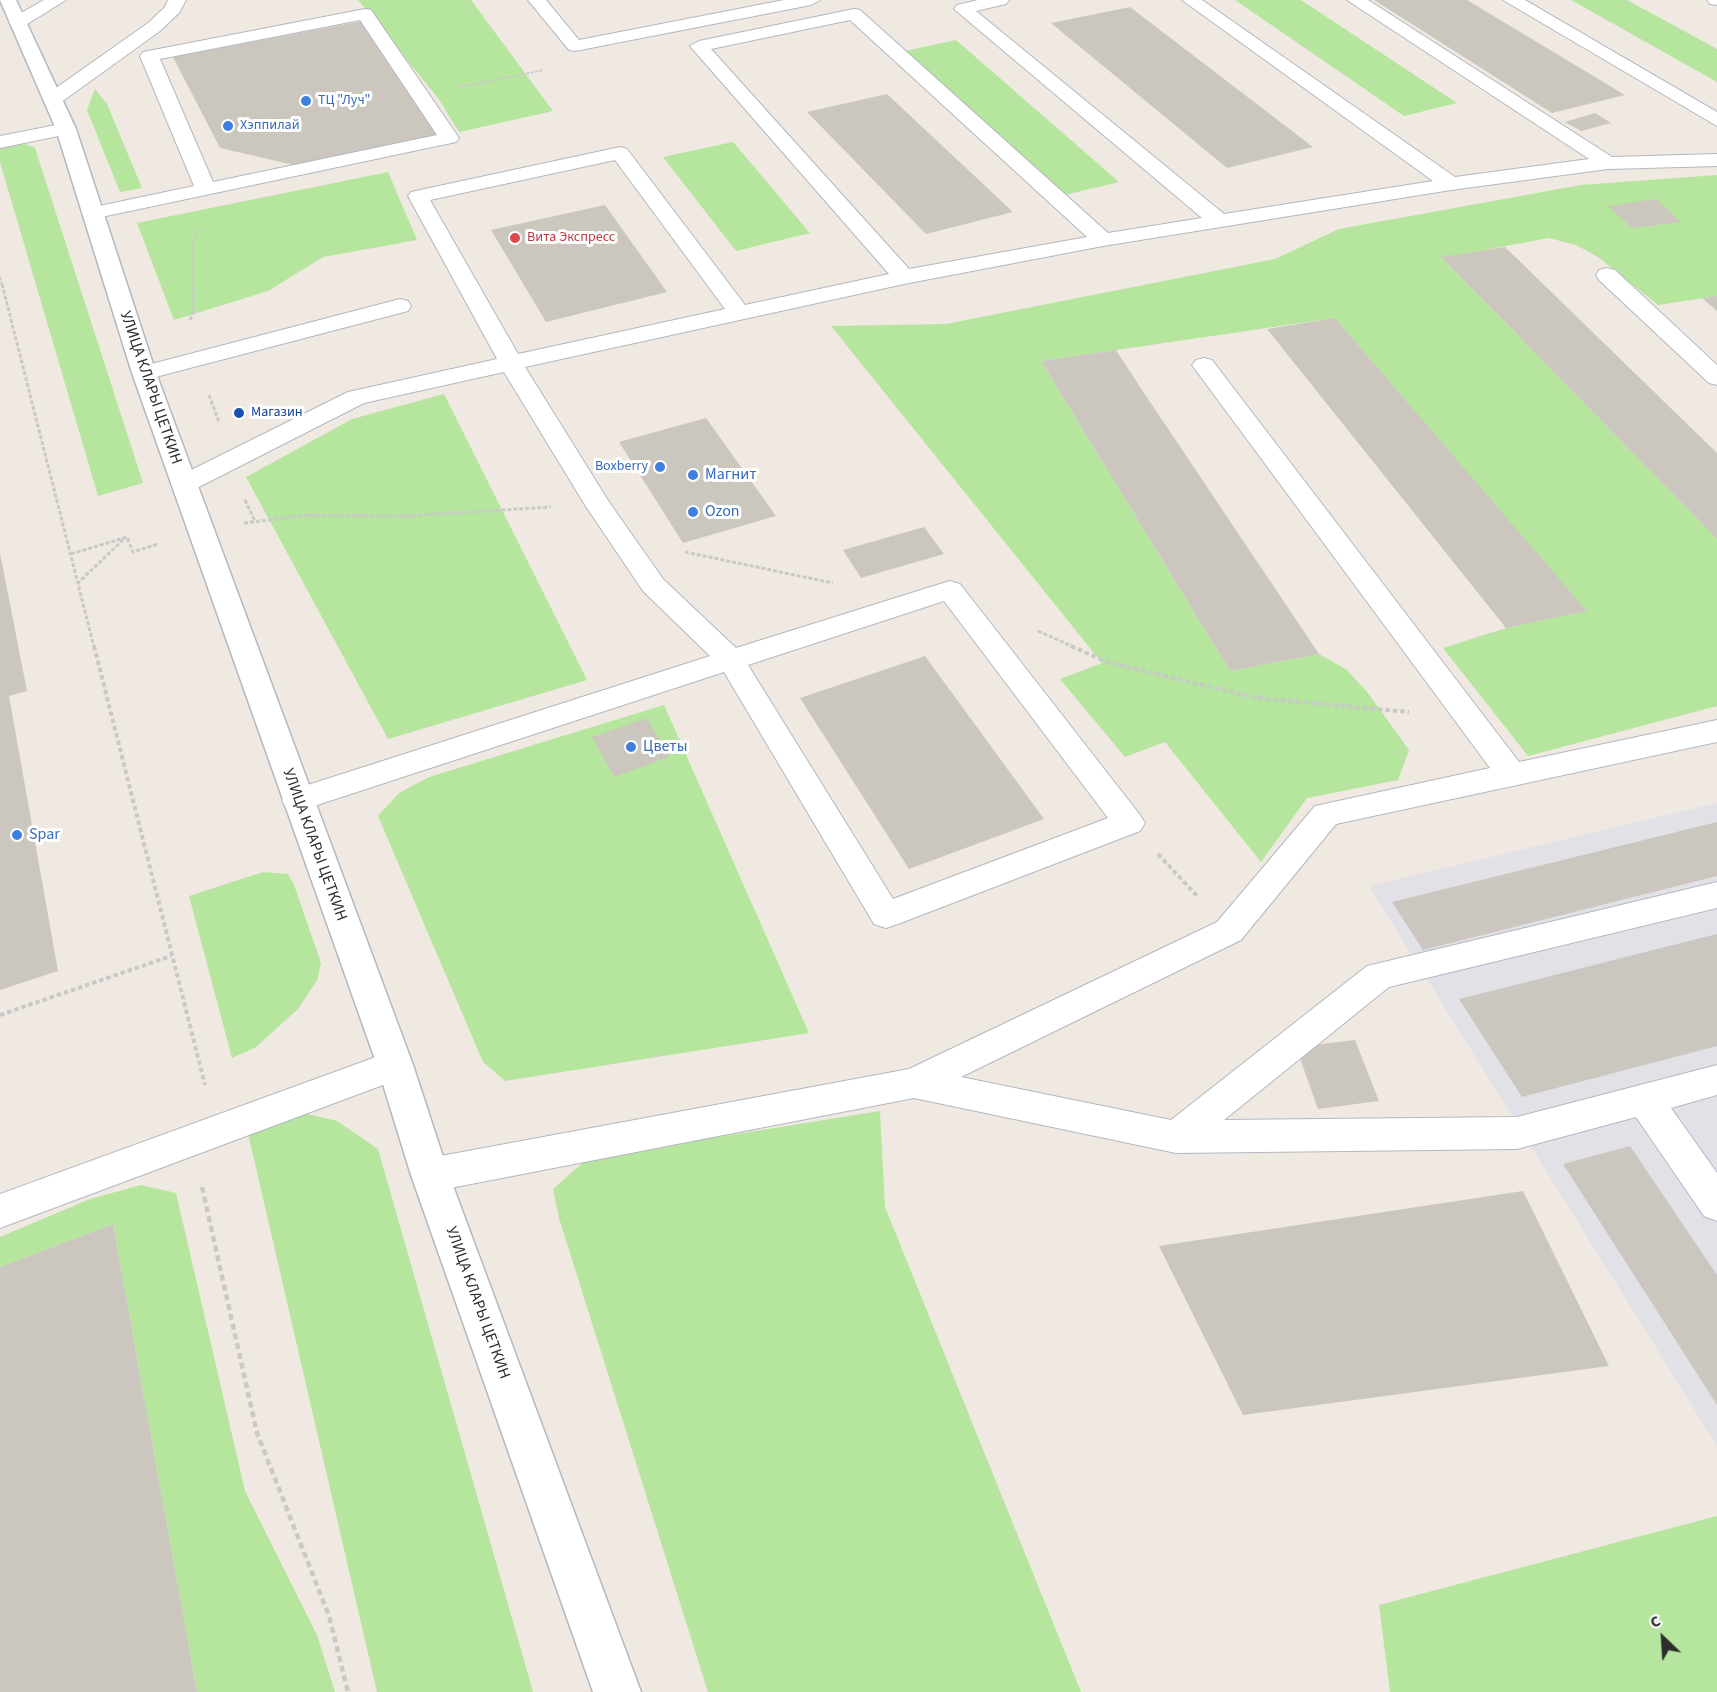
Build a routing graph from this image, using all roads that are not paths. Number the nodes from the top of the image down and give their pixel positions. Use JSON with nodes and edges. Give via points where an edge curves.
{"nodes":[{"id":1,"x":7,"y":0,"type":"edge"},
{"id":2,"x":57,"y":0,"type":"edge"},
{"id":3,"x":177,"y":0,"type":"edge"},
{"id":4,"x":537,"y":0,"type":"edge"},
{"id":5,"x":811,"y":0,"type":"edge"},
{"id":6,"x":1000,"y":0,"type":"edge"},
{"id":7,"x":1191,"y":0,"type":"edge"},
{"id":8,"x":1356,"y":0,"type":"edge"},
{"id":9,"x":1512,"y":0,"type":"edge"},
{"id":10,"x":18,"y":22,"type":"junction"},
{"id":11,"x":149,"y":56,"type":"junction"},
{"id":12,"x":102,"y":64,"type":"junction"},
{"id":13,"x":53,"y":99,"type":"junction"},
{"id":14,"x":1717,"y":120,"type":"edge"},
{"id":15,"x":66,"y":129,"type":"junction"},
{"id":16,"x":0,"y":142,"type":"edge"},
{"id":17,"x":1717,"y":160,"type":"edge"},
{"id":18,"x":1608,"y":163,"type":"junction"},
{"id":19,"x":1450,"y":184,"type":"junction"},
{"id":20,"x":206,"y":190,"type":"junction"},
{"id":21,"x":92,"y":213,"type":"junction"},
{"id":22,"x":1219,"y":221,"type":"junction"},
{"id":23,"x":1103,"y":240,"type":"junction"},
{"id":24,"x":1607,"y":275,"type":"dead end"},
{"id":25,"x":904,"y":277,"type":"junction"},
{"id":26,"x":400,"y":306,"type":"dead end"},
{"id":27,"x":739,"y":313,"type":"junction"},
{"id":28,"x":511,"y":363,"type":"junction"},
{"id":29,"x":1204,"y":365,"type":"dead end"},
{"id":30,"x":144,"y":373,"type":"junction"},
{"id":31,"x":1717,"y":378,"type":"edge"},
{"id":32,"x":183,"y":484,"type":"junction"},
{"id":33,"x":731,"y":660,"type":"junction"},
{"id":34,"x":1717,"y":731,"type":"edge"},
{"id":35,"x":1512,"y":775,"type":"junction"},
{"id":36,"x":297,"y":800,"type":"junction"},
{"id":37,"x":1717,"y":895,"type":"edge"},
{"id":38,"x":394,"y":1065,"type":"junction"},
{"id":39,"x":1717,"y":1080,"type":"edge"},
{"id":40,"x":914,"y":1083,"type":"junction"},
{"id":41,"x":1644,"y":1099,"type":"junction"},
{"id":42,"x":1176,"y":1137,"type":"junction"},
{"id":43,"x":430,"y":1175,"type":"junction"},
{"id":44,"x":1717,"y":1204,"type":"edge"},
{"id":45,"x":0,"y":1211,"type":"edge"},
{"id":46,"x":617,"y":1692,"type":"edge"}],
"edges":[{"from":1,"to":10,"type":"main road","name":"УЛИЦА КЛАРЫ ЦЕТКИН"},
{"from":2,"to":10,"type":"lane"},
{"from":3,"to":12,"type":"lane","via":[[154,27]]},
{"from":4,"to":5,"type":"lane","via":[[575,46]]},
{"from":6,"to":22,"type":"lane","via":[[963,9]]},
{"from":7,"to":19,"type":"lane"},
{"from":8,"to":18,"type":"lane"},
{"from":9,"to":14,"type":"lane"},
{"from":10,"to":13,"type":"main road","name":"УЛИЦА КЛАРЫ ЦЕТКИН"},
{"from":11,"to":12,"type":"lane"},
{"from":11,"to":20,"type":"lane"},
{"from":11,"to":20,"type":"lane","via":[[365,14],[449,138]]},
{"from":12,"to":13,"type":"lane"},
{"from":13,"to":15,"type":"main road","name":"УЛИЦА КЛАРЫ ЦЕТКИН"},
{"from":15,"to":16,"type":"lane"},
{"from":15,"to":21,"type":"main road","name":"УЛИЦА КЛАРЫ ЦЕТКИН"},
{"from":17,"to":18,"type":"lane"},
{"from":18,"to":19,"type":"lane"},
{"from":19,"to":22,"type":"lane"},
{"from":20,"to":21,"type":"lane"},
{"from":21,"to":30,"type":"main road","name":"УЛИЦА КЛАРЫ ЦЕТКИН"},
{"from":22,"to":23,"type":"lane"},
{"from":23,"to":25,"type":"lane"},
{"from":23,"to":25,"type":"lane","via":[[854,14],[699,46]]},
{"from":24,"to":31,"type":"lane"},
{"from":25,"to":27,"type":"lane"},
{"from":26,"to":30,"type":"lane"},
{"from":27,"to":28,"type":"lane"},
{"from":27,"to":28,"type":"lane","via":[[620,153],[418,196]]},
{"from":28,"to":32,"type":"lane","via":[[356,397]]},
{"from":28,"to":33,"type":"lane","via":[[598,505],[653,585]]},
{"from":29,"to":35,"type":"lane"},
{"from":30,"to":32,"type":"main road","name":"УЛИЦА КЛАРЫ ЦЕТКИН"},
{"from":32,"to":36,"type":"main road","name":"УЛИЦА КЛАРЫ ЦЕТКИН"},
{"from":33,"to":33,"type":"lane","via":[[886,915],[1129,823],[950,590]]},
{"from":33,"to":36,"type":"lane"},
{"from":34,"to":35,"type":"lane"},
{"from":35,"to":40,"type":"lane","via":[[1326,814],[1229,931]]},
{"from":36,"to":38,"type":"main road","name":"УЛИЦА КЛАРЫ ЦЕТКИН"},
{"from":37,"to":42,"type":"lane","via":[[1379,976]]},
{"from":38,"to":43,"type":"main road","name":"УЛИЦА КЛАРЫ ЦЕТКИН"},
{"from":38,"to":45,"type":"lane"},
{"from":39,"to":41,"type":"lane"},
{"from":40,"to":42,"type":"lane"},
{"from":40,"to":43,"type":"lane"},
{"from":41,"to":42,"type":"lane","via":[[1517,1133]]},
{"from":41,"to":44,"type":"lane"},
{"from":43,"to":46,"type":"main road","name":"УЛИЦА КЛАРЫ ЦЕТКИН"}]}
